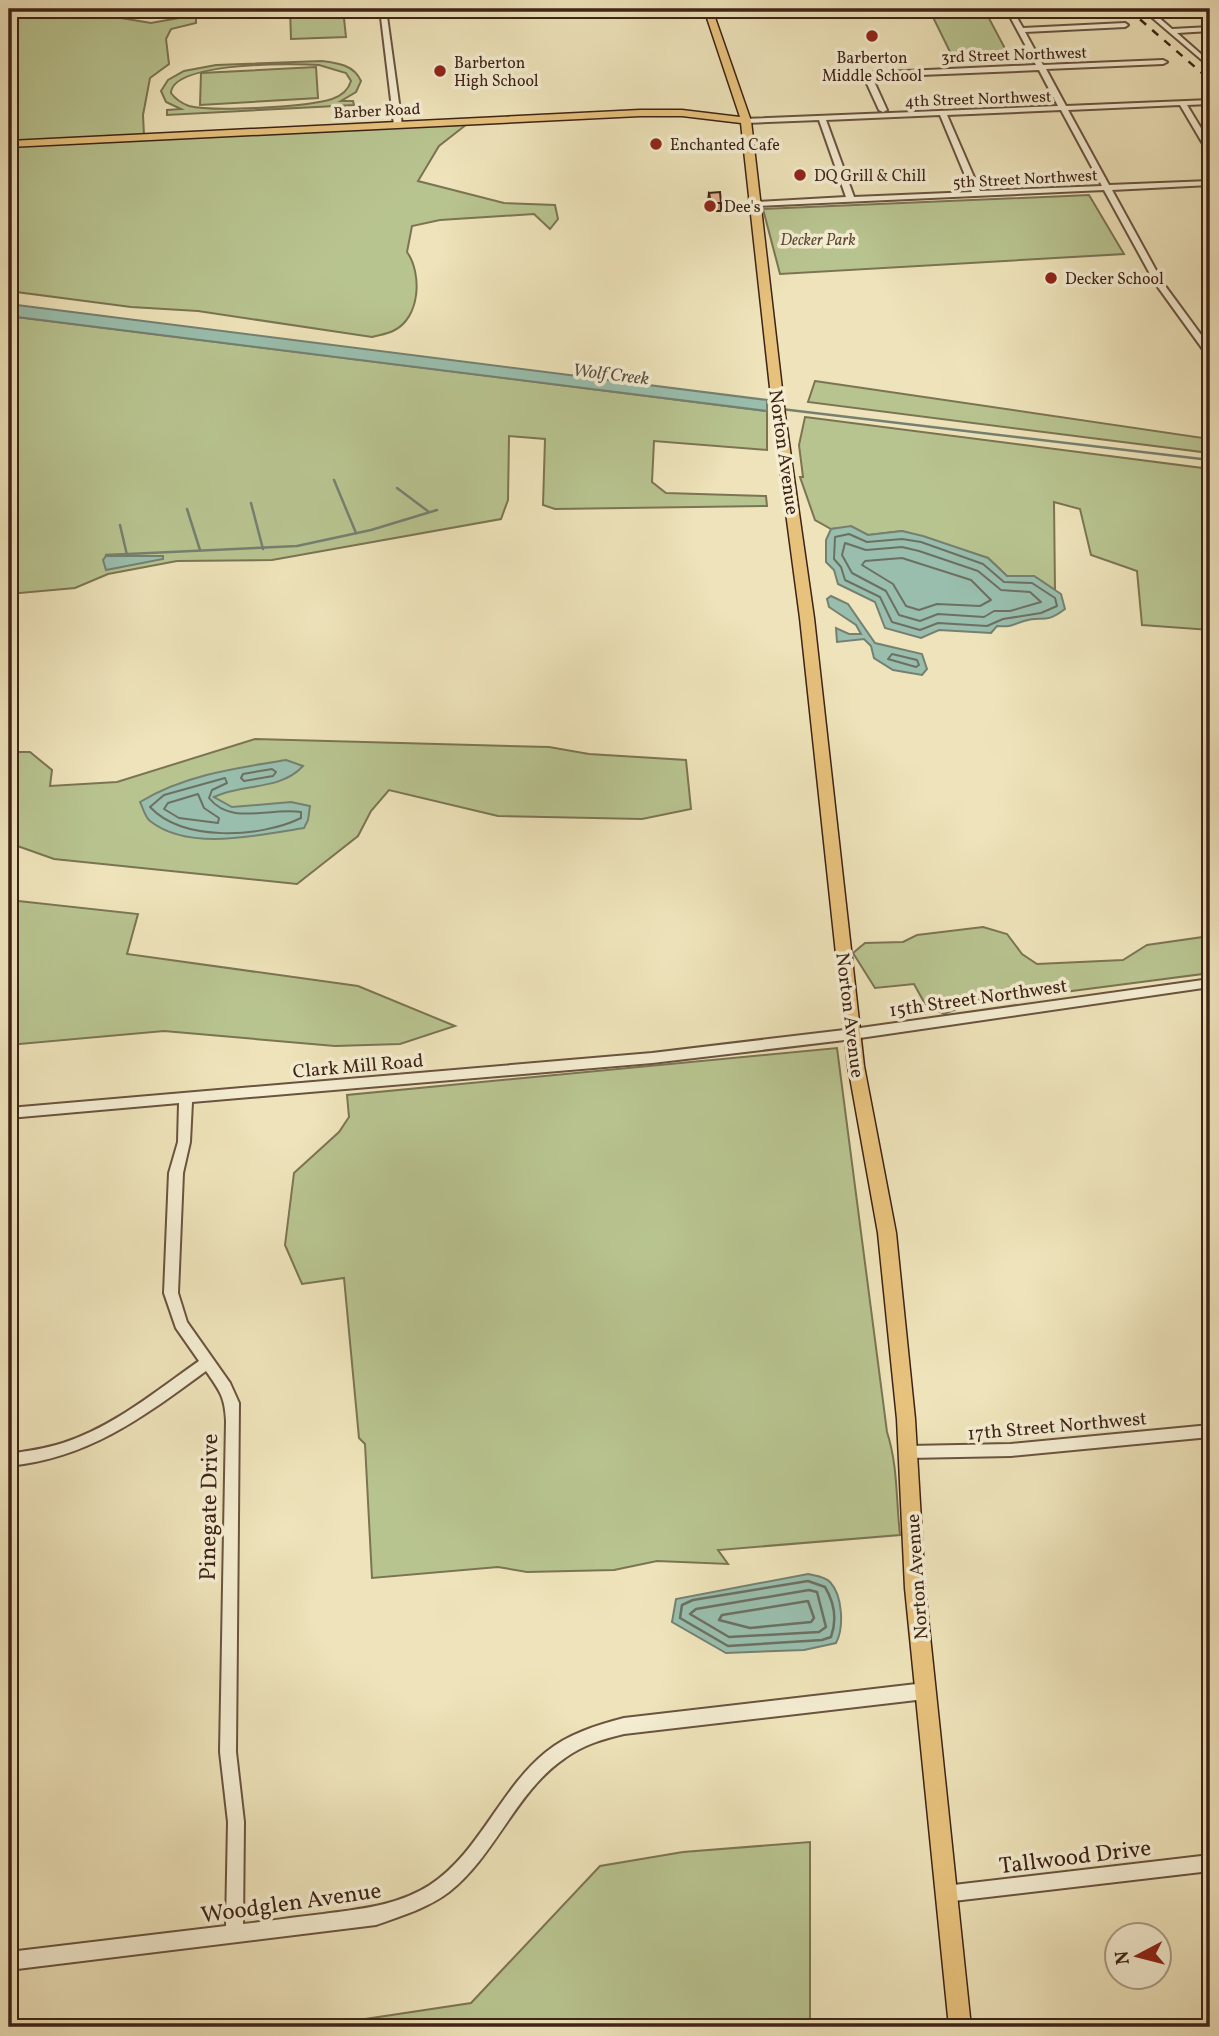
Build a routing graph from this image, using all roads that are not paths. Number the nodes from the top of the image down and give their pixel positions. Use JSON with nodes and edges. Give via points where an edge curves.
{"nodes":[{"id":1,"x":383,"y":9,"type":"edge"},
{"id":2,"x":708,"y":9,"type":"edge"},
{"id":3,"x":1009,"y":9,"type":"edge"},
{"id":4,"x":1145,"y":9,"type":"edge"},
{"id":5,"x":1125,"y":25,"type":"dead end"},
{"id":6,"x":1210,"y":29,"type":"edge"},
{"id":7,"x":1020,"y":30,"type":"junction"},
{"id":8,"x":1172,"y":30,"type":"junction"},
{"id":9,"x":1210,"y":55,"type":"edge"},
{"id":10,"x":1201,"y":56,"type":"junction"},
{"id":11,"x":1163,"y":62,"type":"dead end"},
{"id":12,"x":1210,"y":65,"type":"edge"},
{"id":13,"x":1040,"y":67,"type":"junction"},
{"id":14,"x":1210,"y":102,"type":"edge"},
{"id":15,"x":1182,"y":103,"type":"junction"},
{"id":16,"x":1062,"y":109,"type":"junction"},
{"id":17,"x":883,"y":110,"type":"dead end"},
{"id":18,"x":943,"y":114,"type":"junction"},
{"id":19,"x":822,"y":119,"type":"junction"},
{"id":20,"x":746,"y":121,"type":"junction"},
{"id":21,"x":398,"y":125,"type":"junction"},
{"id":22,"x":9,"y":144,"type":"edge"},
{"id":23,"x":1210,"y":149,"type":"edge"},
{"id":24,"x":1210,"y":183,"type":"edge"},
{"id":25,"x":1106,"y":188,"type":"junction"},
{"id":26,"x":977,"y":194,"type":"junction"},
{"id":27,"x":851,"y":200,"type":"junction"},
{"id":28,"x":757,"y":204,"type":"junction"},
{"id":29,"x":1210,"y":353,"type":"edge"},
{"id":30,"x":1210,"y":983,"type":"edge"},
{"id":31,"x":853,"y":1034,"type":"junction"},
{"id":32,"x":710,"y":1051,"type":"joint"},
{"id":33,"x":186,"y":1100,"type":"junction"},
{"id":34,"x":9,"y":1113,"type":"edge"},
{"id":35,"x":207,"y":1363,"type":"junction"},
{"id":36,"x":1210,"y":1431,"type":"edge"},
{"id":37,"x":908,"y":1452,"type":"junction"},
{"id":38,"x":9,"y":1460,"type":"edge"},
{"id":39,"x":925,"y":1691,"type":"junction"},
{"id":40,"x":1210,"y":1863,"type":"edge"},
{"id":41,"x":945,"y":1894,"type":"junction"},
{"id":42,"x":234,"y":1934,"type":"junction"},
{"id":43,"x":9,"y":1961,"type":"edge"},
{"id":44,"x":960,"y":2027,"type":"edge"}],
"edges":[{"from":1,"to":21,"type":"street"},
{"from":2,"to":20,"type":"main road","name":"Norton Avenue"},
{"from":3,"to":7,"type":"street"},
{"from":4,"to":8,"type":"street"},
{"from":5,"to":7,"type":"street"},
{"from":6,"to":8,"type":"street"},
{"from":7,"to":13,"type":"street"},
{"from":8,"to":10,"type":"street"},
{"from":9,"to":10,"type":"street"},
{"from":10,"to":12,"type":"street"},
{"from":11,"to":13,"type":"street","name":"3rd Street Northwest"},
{"from":13,"to":16,"type":"street"},
{"from":13,"to":17,"type":"street","name":"3rd Street Northwest","via":[[867,75]]},
{"from":14,"to":15,"type":"street","name":"4th Street Northwest"},
{"from":15,"to":16,"type":"street","name":"4th Street Northwest"},
{"from":15,"to":23,"type":"street"},
{"from":16,"to":18,"type":"street","name":"4th Street Northwest"},
{"from":16,"to":25,"type":"street"},
{"from":18,"to":19,"type":"street","name":"4th Street Northwest"},
{"from":18,"to":26,"type":"street"},
{"from":19,"to":20,"type":"street","name":"4th Street Northwest"},
{"from":19,"to":27,"type":"street"},
{"from":20,"to":21,"type":"main road","name":"Barber Road","via":[[665,113]]},
{"from":20,"to":28,"type":"main road","name":"Norton Avenue"},
{"from":21,"to":22,"type":"main road","name":"Barber Road"},
{"from":24,"to":25,"type":"street","name":"5th Street Northwest"},
{"from":25,"to":26,"type":"street","name":"5th Street Northwest"},
{"from":25,"to":29,"type":"street","via":[[1159,284]]},
{"from":26,"to":27,"type":"street","name":"5th Street Northwest"},
{"from":27,"to":28,"type":"street","name":"5th Street Northwest"},
{"from":28,"to":31,"type":"main road","name":"Norton Avenue"},
{"from":30,"to":31,"type":"street","name":"15th Street Northwest"},
{"from":31,"to":32,"type":"street","name":"15th Street Northwest"},
{"from":31,"to":37,"type":"main road","name":"Norton Avenue","via":[[887,1233]]},
{"from":32,"to":33,"type":"street","name":"Clark Mill Road"},
{"from":33,"to":34,"type":"street","name":"Clark Mill Road"},
{"from":33,"to":35,"type":"street","name":"Pinegate Drive","via":[[184,1142],[176,1173],[170,1293],[181,1324]]},
{"from":35,"to":38,"type":"street","via":[[90,1442]]},
{"from":35,"to":42,"type":"street","name":"Pinegate Drive","via":[[226,1387],[233,1422],[228,1752],[236,1822]]},
{"from":36,"to":37,"type":"street","name":"17th Street Northwest","via":[[1011,1450]]},
{"from":37,"to":39,"type":"main road","name":"Norton Avenue"},
{"from":39,"to":41,"type":"main road","name":"Norton Avenue"},
{"from":39,"to":42,"type":"street","name":"Woodglen Avenue","via":[[637,1724],[594,1734],[543,1765],[465,1866],[422,1899],[376,1916]]},
{"from":40,"to":41,"type":"street","name":"Tallwood Drive"},
{"from":41,"to":44,"type":"main road","name":"Norton Avenue"},
{"from":42,"to":43,"type":"street","name":"Woodglen Avenue"}]}
